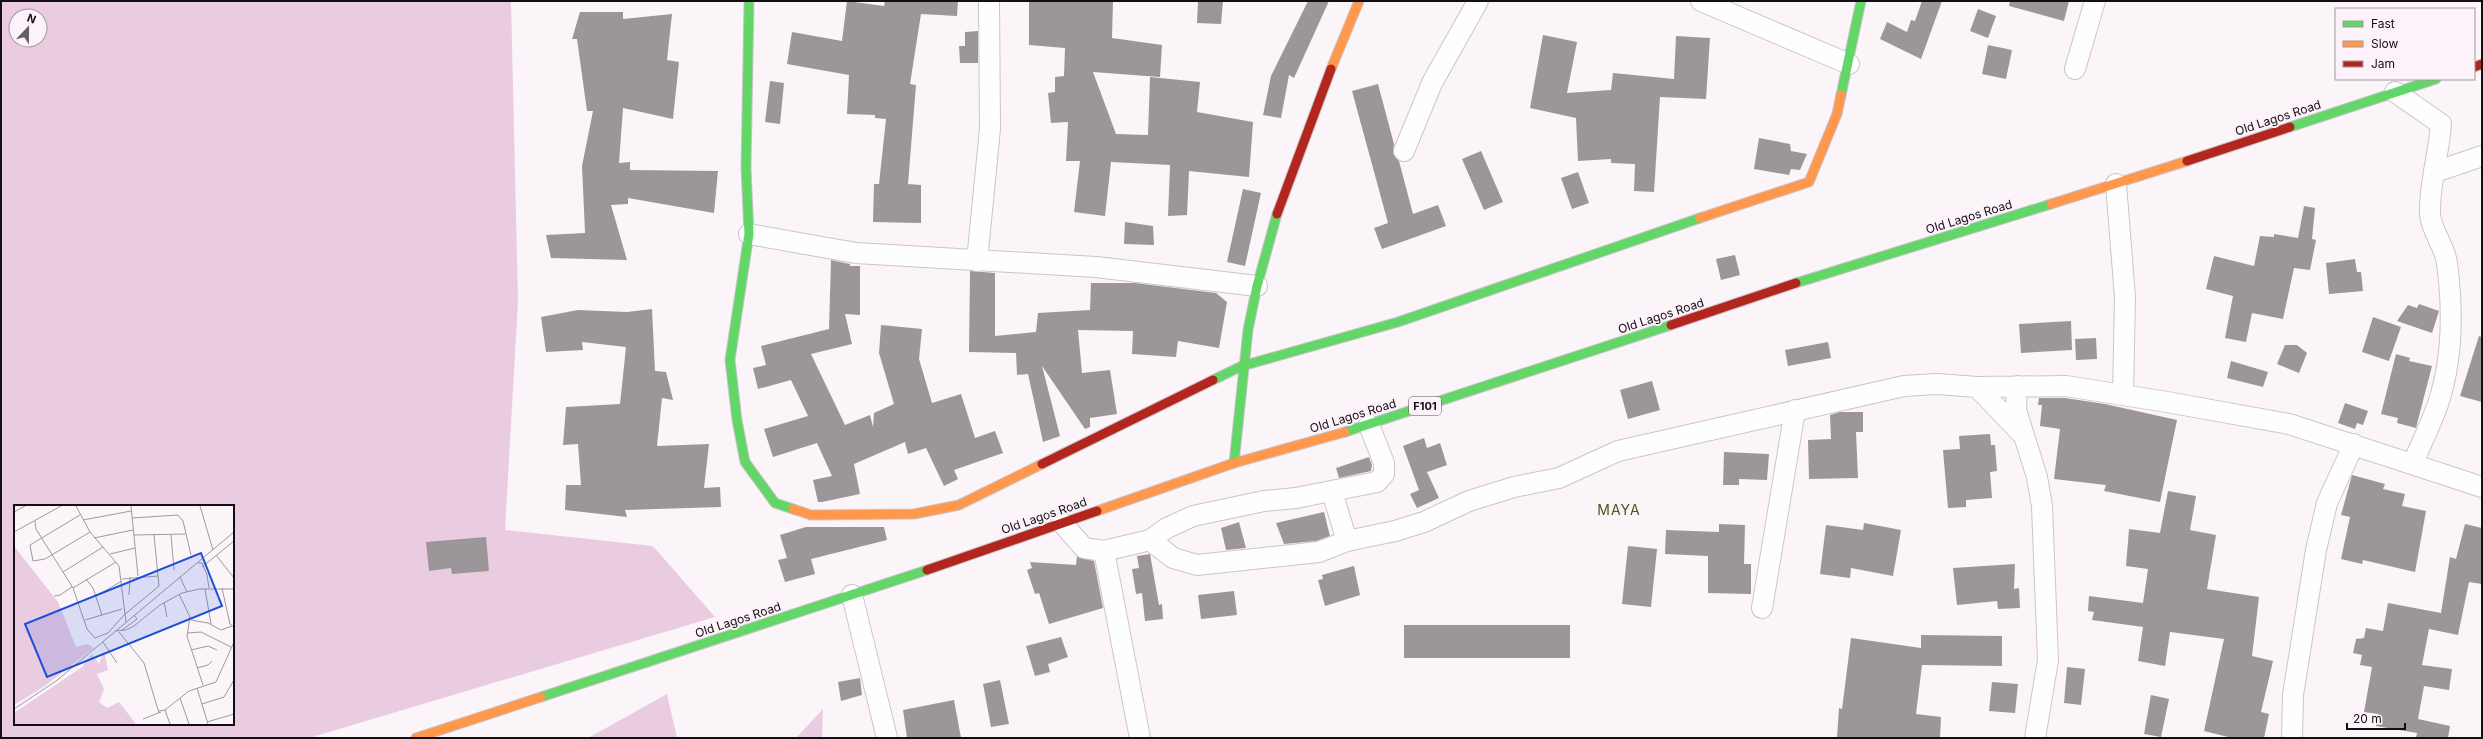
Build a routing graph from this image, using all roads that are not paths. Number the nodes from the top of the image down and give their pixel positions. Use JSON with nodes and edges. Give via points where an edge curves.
{"nodes":[{"id":1,"x":749,"y":1,"type":"edge"},
{"id":2,"x":1359,"y":1,"type":"edge"},
{"id":3,"x":1478,"y":1,"type":"edge"},
{"id":4,"x":1701,"y":1,"type":"edge"},
{"id":5,"x":1861,"y":1,"type":"edge"},
{"id":6,"x":2095,"y":1,"type":"edge"},
{"id":7,"x":991,"y":3,"type":"edge"},
{"id":8,"x":1849,"y":64,"type":"junction"},
{"id":9,"x":2075,"y":69,"type":"dead end"},
{"id":10,"x":2433,"y":80,"type":"edge"},
{"id":11,"x":2395,"y":92,"type":"junction"},
{"id":12,"x":1404,"y":151,"type":"dead end"},
{"id":13,"x":2482,"y":156,"type":"edge"},
{"id":14,"x":2435,"y":172,"type":"junction"},
{"id":15,"x":2116,"y":184,"type":"junction"},
{"id":16,"x":749,"y":234,"type":"junction"},
{"id":17,"x":977,"y":261,"type":"junction"},
{"id":18,"x":1257,"y":286,"type":"junction"},
{"id":19,"x":1242,"y":366,"type":"junction"},
{"id":20,"x":2017,"y":386,"type":"junction"},
{"id":21,"x":1977,"y":387,"type":"junction"},
{"id":22,"x":2123,"y":395,"type":"junction"},
{"id":23,"x":1795,"y":410,"type":"junction"},
{"id":24,"x":1369,"y":425,"type":"junction"},
{"id":25,"x":2023,"y":434,"type":"junction"},
{"id":26,"x":2354,"y":444,"type":"junction"},
{"id":27,"x":1234,"y":463,"type":"junction"},
{"id":28,"x":2413,"y":463,"type":"junction"},
{"id":29,"x":2482,"y":487,"type":"edge"},
{"id":30,"x":1332,"y":492,"type":"junction"},
{"id":31,"x":1062,"y":523,"type":"junction"},
{"id":32,"x":1150,"y":540,"type":"junction"},
{"id":33,"x":1348,"y":541,"type":"junction"},
{"id":34,"x":1104,"y":551,"type":"junction"},
{"id":35,"x":852,"y":595,"type":"junction"},
{"id":36,"x":1762,"y":608,"type":"dead end"},
{"id":37,"x":416,"y":738,"type":"edge"},
{"id":38,"x":887,"y":738,"type":"edge"},
{"id":39,"x":1140,"y":738,"type":"edge"},
{"id":40,"x":2035,"y":738,"type":"edge"},
{"id":41,"x":2292,"y":738,"type":"edge"}],
"edges":[{"from":1,"to":16,"type":"street","via":[[746,168]]},
{"from":2,"to":18,"type":"street","via":[[1287,183]]},
{"from":3,"to":12,"type":"street","via":[[1432,83]]},
{"from":4,"to":8,"type":"street"},
{"from":5,"to":8,"type":"street"},
{"from":6,"to":9,"type":"street"},
{"from":7,"to":17,"type":"street","via":[[990,129]]},
{"from":8,"to":19,"type":"street","via":[[1837,114],[1809,182],[1515,280],[1398,322]]},
{"from":10,"to":11,"type":"street","name":"Old Lagos Road","number":"F101"},
{"from":11,"to":14,"type":"street","via":[[2441,124]]},
{"from":11,"to":15,"type":"street","name":"Old Lagos Road","number":"F101"},
{"from":13,"to":14,"type":"street"},
{"from":14,"to":28,"type":"street","via":[[2430,197],[2430,217],[2446,259],[2451,292],[2450,345],[2438,404]]},
{"from":15,"to":22,"type":"street","via":[[2125,297]]},
{"from":15,"to":24,"type":"street","name":"Old Lagos Road","number":"F101","via":[[1833,272]]},
{"from":16,"to":17,"type":"street","via":[[856,253]]},
{"from":16,"to":19,"type":"street","via":[[730,360],[745,462],[775,503],[811,515],[914,514],[959,505]]},
{"from":17,"to":18,"type":"street","via":[[1096,267]]},
{"from":18,"to":19,"type":"street"},
{"from":19,"to":27,"type":"street"},
{"from":20,"to":21,"type":"street"},
{"from":20,"to":22,"type":"street","via":[[2066,386]]},
{"from":20,"to":25,"type":"street","via":[[2016,410]]},
{"from":21,"to":23,"type":"street","via":[[1937,384],[1904,386]]},
{"from":21,"to":25,"type":"street"},
{"from":22,"to":26,"type":"street","via":[[2289,424]]},
{"from":23,"to":33,"type":"street","via":[[1618,451],[1559,478],[1514,487],[1469,501],[1424,522]]},
{"from":23,"to":36,"type":"street"},
{"from":24,"to":27,"type":"street","name":"Old Lagos Road","number":"F101"},
{"from":24,"to":30,"type":"street","via":[[1384,463],[1384,474],[1376,482]]},
{"from":25,"to":40,"type":"street","via":[[2037,477],[2042,506],[2048,660]]},
{"from":26,"to":28,"type":"street"},
{"from":26,"to":41,"type":"street","via":[[2327,503],[2316,550],[2293,695]]},
{"from":27,"to":31,"type":"street","name":"Old Lagos Road","number":"F101"},
{"from":28,"to":29,"type":"street"},
{"from":30,"to":32,"type":"street","via":[[1264,501],[1193,516],[1167,528]]},
{"from":30,"to":33,"type":"street"},
{"from":31,"to":34,"type":"street","via":[[1084,548]]},
{"from":31,"to":35,"type":"street","name":"Old Lagos Road","number":"F101"},
{"from":32,"to":33,"type":"street","via":[[1173,558],[1197,565],[1319,552]]},
{"from":32,"to":34,"type":"street"},
{"from":34,"to":39,"type":"street"},
{"from":35,"to":37,"type":"street","name":"Old Lagos Road","number":"F101"},
{"from":35,"to":38,"type":"street"}]}
